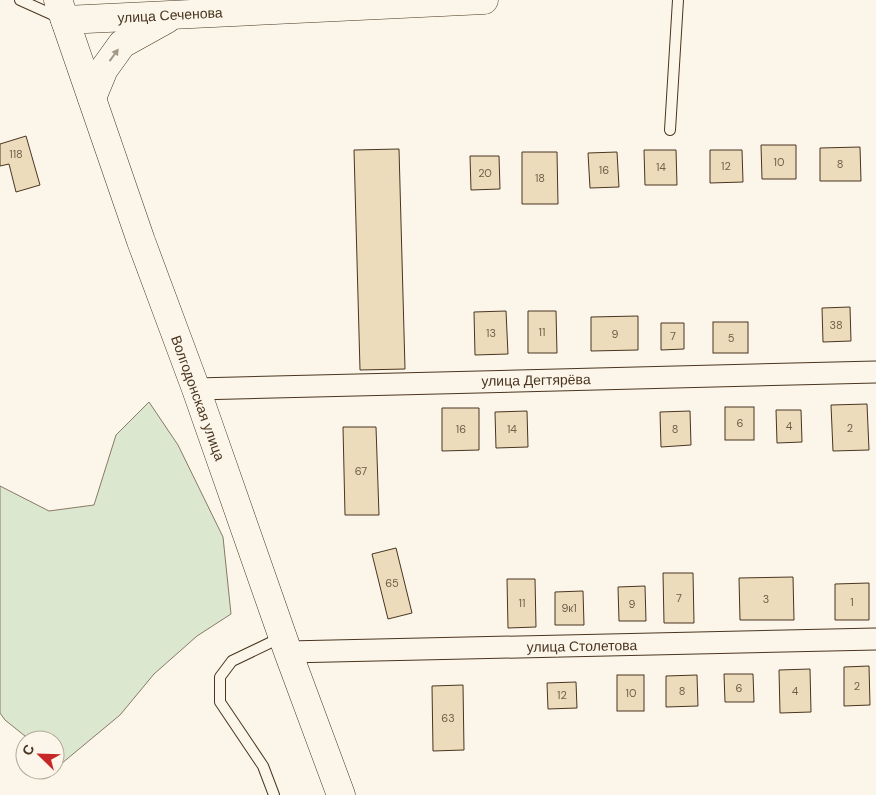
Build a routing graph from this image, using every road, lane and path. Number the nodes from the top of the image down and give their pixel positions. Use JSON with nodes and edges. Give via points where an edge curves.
{"nodes":[{"id":1,"x":20,"y":0,"type":"edge"},
{"id":2,"x":120,"y":0,"type":"edge"},
{"id":3,"x":484,"y":0,"type":"edge"},
{"id":4,"x":678,"y":0,"type":"edge"},
{"id":5,"x":62,"y":10,"type":"edge"},
{"id":6,"x":173,"y":15,"type":"junction"},
{"id":7,"x":92,"y":98,"type":"junction"},
{"id":8,"x":670,"y":130,"type":"dead end"},
{"id":9,"x":876,"y":372,"type":"edge"},
{"id":10,"x":196,"y":389,"type":"junction"},
{"id":11,"x":876,"y":639,"type":"edge"},
{"id":12,"x":285,"y":644,"type":"junction"},
{"id":13,"x":274,"y":795,"type":"edge"},
{"id":14,"x":341,"y":795,"type":"edge"}],
"edges":[{"from":1,"to":5,"type":"lane"},
{"from":2,"to":6,"type":"main road"},
{"from":3,"to":6,"type":"main road","name":"улица Сеченова"},
{"from":4,"to":8,"type":"lane"},
{"from":5,"to":6,"type":"main road","name":"улица Сеченова"},
{"from":5,"to":7,"type":"main road","name":"Волгодонская улица"},
{"from":7,"to":6,"type":"main road","one_way":true,"via":[[104,69],[122,44]]},
{"from":7,"to":10,"type":"main road","name":"Волгодонская улица"},
{"from":9,"to":10,"type":"street","name":"улица Дегтярёва"},
{"from":10,"to":12,"type":"main road","name":"Волгодонская улица"},
{"from":11,"to":12,"type":"street","name":"улица Столетова"},
{"from":12,"to":13,"type":"lane","via":[[232,661],[220,677],[220,702],[263,766]]},
{"from":12,"to":14,"type":"main road","name":"Волгодонская улица"}]}
